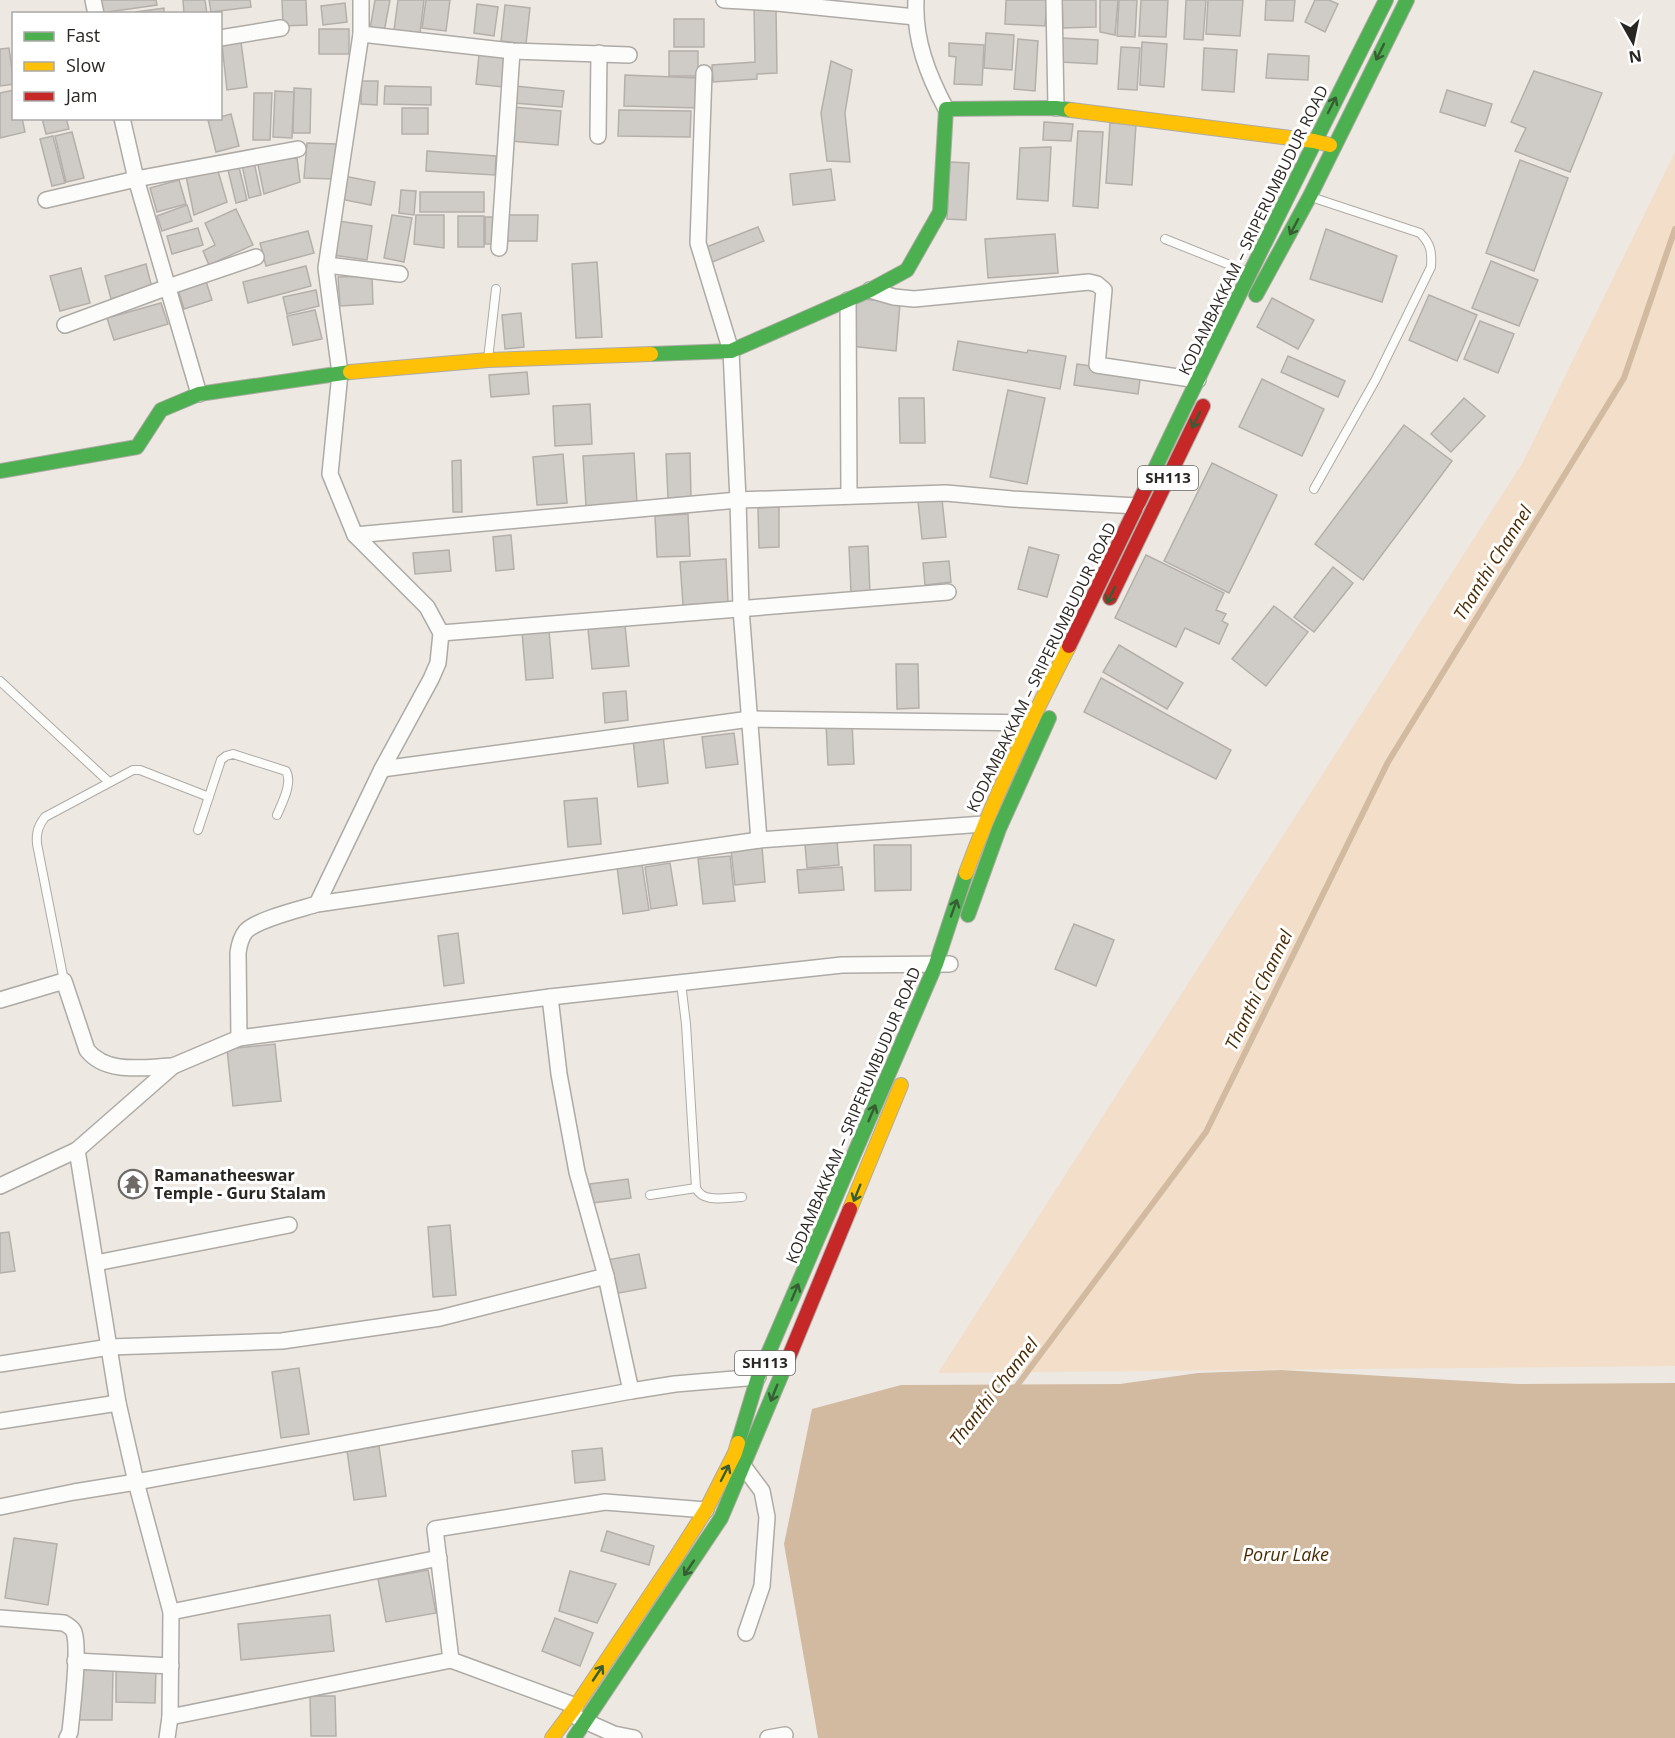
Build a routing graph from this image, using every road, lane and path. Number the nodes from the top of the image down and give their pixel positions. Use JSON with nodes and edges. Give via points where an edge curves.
{"nodes":[{"id":1,"x":361,"y":0,"type":"edge"},
{"id":2,"x":724,"y":0,"type":"edge"},
{"id":3,"x":916,"y":0,"type":"edge"},
{"id":4,"x":1053,"y":0,"type":"edge"},
{"id":5,"x":1386,"y":0,"type":"edge"},
{"id":6,"x":1407,"y":0,"type":"edge"},
{"id":7,"x":915,"y":17,"type":"junction"},
{"id":8,"x":281,"y":28,"type":"dead end"},
{"id":9,"x":361,"y":34,"type":"junction"},
{"id":10,"x":222,"y":38,"type":"edge"},
{"id":11,"x":512,"y":51,"type":"junction"},
{"id":12,"x":599,"y":53,"type":"junction"},
{"id":13,"x":629,"y":55,"type":"dead end"},
{"id":14,"x":704,"y":73,"type":"dead end"},
{"id":15,"x":1056,"y":108,"type":"junction"},
{"id":16,"x":946,"y":110,"type":"junction"},
{"id":17,"x":122,"y":120,"type":"edge"},
{"id":18,"x":598,"y":136,"type":"dead end"},
{"id":19,"x":1314,"y":141,"type":"junction"},
{"id":20,"x":1334,"y":146,"type":"junction"},
{"id":21,"x":298,"y":149,"type":"dead end"},
{"id":22,"x":136,"y":179,"type":"junction"},
{"id":23,"x":1310,"y":196,"type":"junction"},
{"id":24,"x":46,"y":200,"type":"dead end"},
{"id":25,"x":1165,"y":239,"type":"dead end"},
{"id":26,"x":499,"y":248,"type":"dead end"},
{"id":27,"x":256,"y":257,"type":"dead end"},
{"id":28,"x":327,"y":265,"type":"junction"},
{"id":29,"x":400,"y":274,"type":"dead end"},
{"id":30,"x":1251,"y":274,"type":"junction"},
{"id":31,"x":168,"y":287,"type":"junction"},
{"id":32,"x":496,"y":289,"type":"dead end"},
{"id":33,"x":870,"y":290,"type":"junction"},
{"id":34,"x":848,"y":300,"type":"junction"},
{"id":35,"x":1249,"y":310,"type":"dead end"},
{"id":36,"x":65,"y":325,"type":"dead end"},
{"id":37,"x":731,"y":351,"type":"junction"},
{"id":38,"x":488,"y":360,"type":"junction"},
{"id":39,"x":340,"y":373,"type":"junction"},
{"id":40,"x":1198,"y":380,"type":"junction"},
{"id":41,"x":199,"y":394,"type":"junction"},
{"id":42,"x":1207,"y":397,"type":"dead end"},
{"id":43,"x":0,"y":471,"type":"edge"},
{"id":44,"x":1314,"y":489,"type":"dead end"},
{"id":45,"x":849,"y":496,"type":"junction"},
{"id":46,"x":738,"y":500,"type":"junction"},
{"id":47,"x":1137,"y":506,"type":"junction"},
{"id":48,"x":355,"y":535,"type":"junction"},
{"id":49,"x":948,"y":592,"type":"dead end"},
{"id":50,"x":741,"y":609,"type":"junction"},
{"id":51,"x":1102,"y":612,"type":"dead end"},
{"id":52,"x":441,"y":633,"type":"junction"},
{"id":53,"x":0,"y":681,"type":"edge"},
{"id":54,"x":1056,"y":703,"type":"dead end"},
{"id":55,"x":750,"y":718,"type":"junction"},
{"id":56,"x":1030,"y":723,"type":"junction"},
{"id":57,"x":382,"y":769,"type":"junction"},
{"id":58,"x":110,"y":782,"type":"junction"},
{"id":59,"x":209,"y":797,"type":"junction"},
{"id":60,"x":277,"y":816,"type":"dead end"},
{"id":61,"x":984,"y":824,"type":"junction"},
{"id":62,"x":198,"y":830,"type":"dead end"},
{"id":63,"x":759,"y":840,"type":"junction"},
{"id":64,"x":317,"y":904,"type":"junction"},
{"id":65,"x":965,"y":923,"type":"dead end"},
{"id":66,"x":957,"y":944,"type":"dead end"},
{"id":67,"x":943,"y":964,"type":"junction"},
{"id":68,"x":64,"y":981,"type":"junction"},
{"id":69,"x":681,"y":983,"type":"junction"},
{"id":70,"x":550,"y":997,"type":"junction"},
{"id":71,"x":0,"y":1000,"type":"edge"},
{"id":72,"x":932,"y":1008,"type":"dead end"},
{"id":73,"x":239,"y":1038,"type":"junction"},
{"id":74,"x":173,"y":1066,"type":"junction"},
{"id":75,"x":906,"y":1073,"type":"dead end"},
{"id":76,"x":77,"y":1150,"type":"junction"},
{"id":77,"x":0,"y":1186,"type":"edge"},
{"id":78,"x":696,"y":1188,"type":"junction"},
{"id":79,"x":650,"y":1195,"type":"dead end"},
{"id":80,"x":742,"y":1197,"type":"dead end"},
{"id":81,"x":289,"y":1225,"type":"dead end"},
{"id":82,"x":96,"y":1263,"type":"junction"},
{"id":83,"x":606,"y":1276,"type":"junction"},
{"id":84,"x":780,"y":1328,"type":"junction"},
{"id":85,"x":799,"y":1335,"type":"junction"},
{"id":86,"x":110,"y":1347,"type":"junction"},
{"id":87,"x":0,"y":1364,"type":"edge"},
{"id":88,"x":758,"y":1377,"type":"junction"},
{"id":89,"x":631,"y":1391,"type":"junction"},
{"id":90,"x":118,"y":1403,"type":"junction"},
{"id":91,"x":0,"y":1421,"type":"edge"},
{"id":92,"x":744,"y":1467,"type":"junction"},
{"id":93,"x":136,"y":1482,"type":"junction"},
{"id":94,"x":0,"y":1507,"type":"edge"},
{"id":95,"x":706,"y":1510,"type":"junction"},
{"id":96,"x":439,"y":1558,"type":"junction"},
{"id":97,"x":171,"y":1612,"type":"junction"},
{"id":98,"x":0,"y":1618,"type":"edge"},
{"id":99,"x":746,"y":1633,"type":"dead end"},
{"id":100,"x":451,"y":1660,"type":"junction"},
{"id":101,"x":75,"y":1661,"type":"junction"},
{"id":102,"x":171,"y":1666,"type":"junction"},
{"id":103,"x":573,"y":1710,"type":"junction"},
{"id":104,"x":170,"y":1718,"type":"junction"},
{"id":105,"x":585,"y":1722,"type":"junction"},
{"id":106,"x":784,"y":1735,"type":"dead end"},
{"id":107,"x":67,"y":1738,"type":"edge"},
{"id":108,"x":167,"y":1738,"type":"edge"},
{"id":109,"x":552,"y":1738,"type":"edge"},
{"id":110,"x":574,"y":1738,"type":"edge"},
{"id":111,"x":634,"y":1738,"type":"edge"},
{"id":112,"x":768,"y":1738,"type":"edge"}],
"edges":[{"from":1,"to":9,"type":"street"},
{"from":2,"to":7,"type":"street"},
{"from":3,"to":7,"type":"street"},
{"from":4,"to":15,"type":"street"},
{"from":19,"to":5,"type":"main road","name":"KODAMBAKKAM – SRIPERUMBUDUR ROAD","number":"SH113","one_way":true},
{"from":6,"to":20,"type":"main road","name":"KODAMBAKKAM – SRIPERUMBUDUR ROAD","one_way":true},
{"from":7,"to":16,"type":"street","via":[[922,55]]},
{"from":8,"to":10,"type":"street"},
{"from":9,"to":11,"type":"street"},
{"from":9,"to":28,"type":"street"},
{"from":11,"to":12,"type":"street"},
{"from":11,"to":26,"type":"street"},
{"from":12,"to":13,"type":"street"},
{"from":12,"to":18,"type":"street"},
{"from":14,"to":37,"type":"street","via":[[698,243]]},
{"from":15,"to":16,"type":"main road"},
{"from":15,"to":19,"type":"main road"},
{"from":16,"to":33,"type":"main road","via":[[940,212],[907,270]]},
{"from":17,"to":22,"type":"street"},
{"from":19,"to":20,"type":"main road"},
{"from":19,"to":30,"type":"main road","name":"KODAMBAKKAM – SRIPERUMBUDUR ROAD","number":"SH113"},
{"from":20,"to":23,"type":"main road","name":"KODAMBAKKAM – SRIPERUMBUDUR ROAD"},
{"from":21,"to":22,"type":"street"},
{"from":22,"to":24,"type":"street"},
{"from":22,"to":31,"type":"street"},
{"from":23,"to":35,"type":"main road","name":"KODAMBAKKAM – SRIPERUMBUDUR ROAD","one_way":true},
{"from":23,"to":44,"type":"lane","via":[[1420,233],[1430,243],[1432,253],[1431,267],[1376,379]]},
{"from":25,"to":30,"type":"lane"},
{"from":27,"to":31,"type":"street"},
{"from":28,"to":29,"type":"street"},
{"from":28,"to":39,"type":"street"},
{"from":30,"to":40,"type":"main road","name":"KODAMBAKKAM – SRIPERUMBUDUR ROAD","number":"SH113"},
{"from":31,"to":36,"type":"street"},
{"from":31,"to":41,"type":"street"},
{"from":32,"to":38,"type":"lane"},
{"from":33,"to":34,"type":"main road"},
{"from":33,"to":40,"type":"street","via":[[914,299],[1097,284],[1104,290],[1097,364]]},
{"from":34,"to":37,"type":"main road"},
{"from":34,"to":45,"type":"street"},
{"from":37,"to":38,"type":"main road"},
{"from":37,"to":46,"type":"street"},
{"from":38,"to":39,"type":"main road"},
{"from":39,"to":41,"type":"main road"},
{"from":39,"to":48,"type":"street","via":[[330,474]]},
{"from":40,"to":47,"type":"main road","name":"KODAMBAKKAM – SRIPERUMBUDUR ROAD","number":"SH113"},
{"from":41,"to":43,"type":"main road","via":[[162,410],[137,447]]},
{"from":42,"to":51,"type":"main road","name":"KODAMBAKKAM – SRIPERUMBUDUR ROAD","number":"SH113","one_way":true},
{"from":45,"to":46,"type":"street"},
{"from":45,"to":47,"type":"street","via":[[946,493]]},
{"from":46,"to":48,"type":"street"},
{"from":46,"to":50,"type":"street"},
{"from":47,"to":56,"type":"main road","name":"KODAMBAKKAM – SRIPERUMBUDUR ROAD","number":"SH113"},
{"from":48,"to":52,"type":"street","via":[[427,607]]},
{"from":49,"to":50,"type":"street"},
{"from":50,"to":52,"type":"street"},
{"from":50,"to":55,"type":"street"},
{"from":52,"to":57,"type":"street","via":[[438,663]]},
{"from":53,"to":58,"type":"lane"},
{"from":54,"to":65,"type":"main road","name":"KODAMBAKKAM – SRIPERUMBUDUR ROAD","via":[[999,830]]},
{"from":55,"to":56,"type":"street"},
{"from":55,"to":57,"type":"street"},
{"from":55,"to":63,"type":"street"},
{"from":56,"to":61,"type":"main road","name":"KODAMBAKKAM – SRIPERUMBUDUR ROAD","number":"SH113"},
{"from":57,"to":64,"type":"street"},
{"from":58,"to":59,"type":"lane","via":[[140,770]]},
{"from":58,"to":68,"type":"lane","via":[[45,817],[37,830]]},
{"from":59,"to":60,"type":"lane","via":[[221,760],[238,754],[288,773]]},
{"from":59,"to":62,"type":"lane"},
{"from":61,"to":63,"type":"street"},
{"from":67,"to":61,"type":"main road","name":"KODAMBAKKAM – SRIPERUMBUDUR ROAD","number":"SH113","one_way":true,"via":[[950,918]]},
{"from":63,"to":64,"type":"street"},
{"from":64,"to":73,"type":"street","via":[[257,924],[240,941]]},
{"from":66,"to":67,"type":"main road","name":"KODAMBAKKAM – SRIPERUMBUDUR ROAD","number":"SH113"},
{"from":67,"to":69,"type":"street","via":[[842,965]]},
{"from":67,"to":72,"type":"main road","name":"KODAMBAKKAM – SRIPERUMBUDUR ROAD","number":"SH113"},
{"from":84,"to":67,"type":"main road","name":"KODAMBAKKAM – SRIPERUMBUDUR ROAD","number":"SH113","one_way":true},
{"from":68,"to":71,"type":"street"},
{"from":68,"to":74,"type":"street","via":[[87,1050],[94,1059],[114,1067]]},
{"from":69,"to":70,"type":"street"},
{"from":69,"to":78,"type":"lane"},
{"from":70,"to":73,"type":"street"},
{"from":70,"to":83,"type":"street","via":[[577,1172]]},
{"from":73,"to":74,"type":"street"},
{"from":74,"to":76,"type":"street"},
{"from":75,"to":85,"type":"main road","name":"KODAMBAKKAM – SRIPERUMBUDUR ROAD","number":"SH113","one_way":true},
{"from":76,"to":77,"type":"street"},
{"from":76,"to":82,"type":"street"},
{"from":78,"to":79,"type":"lane"},
{"from":78,"to":80,"type":"lane","via":[[705,1198]]},
{"from":81,"to":82,"type":"street"},
{"from":82,"to":86,"type":"street"},
{"from":83,"to":86,"type":"street","via":[[440,1318],[282,1341]]},
{"from":83,"to":89,"type":"street"},
{"from":84,"to":85,"type":"main road","number":"SH113"},
{"from":84,"to":88,"type":"main road","name":"KODAMBAKKAM – SRIPERUMBUDUR ROAD","number":"SH113"},
{"from":85,"to":92,"type":"main road","name":"KODAMBAKKAM – SRIPERUMBUDUR ROAD","number":"SH113","one_way":true},
{"from":86,"to":87,"type":"street"},
{"from":86,"to":90,"type":"street"},
{"from":88,"to":89,"type":"street"},
{"from":95,"to":88,"type":"main road","name":"KODAMBAKKAM – SRIPERUMBUDUR ROAD","number":"SH113","one_way":true,"via":[[735,1453]]},
{"from":89,"to":93,"type":"street"},
{"from":90,"to":91,"type":"street"},
{"from":90,"to":93,"type":"street"},
{"from":92,"to":99,"type":"street","via":[[762,1491],[767,1517],[762,1586]]},
{"from":92,"to":105,"type":"main road","name":"KODAMBAKKAM – SRIPERUMBUDUR ROAD","number":"SH113","one_way":true,"via":[[721,1518]]},
{"from":93,"to":94,"type":"street"},
{"from":93,"to":97,"type":"street"},
{"from":95,"to":96,"type":"street","via":[[604,1502],[435,1529]]},
{"from":103,"to":95,"type":"main road","name":"KODAMBAKKAM – SRIPERUMBUDUR ROAD","number":"SH113","one_way":true},
{"from":96,"to":97,"type":"street"},
{"from":96,"to":100,"type":"street"},
{"from":97,"to":102,"type":"street"},
{"from":98,"to":101,"type":"street","via":[[57,1622],[71,1628],[75,1633]]},
{"from":100,"to":103,"type":"street"},
{"from":100,"to":104,"type":"street"},
{"from":101,"to":102,"type":"street"},
{"from":101,"to":107,"type":"street"},
{"from":102,"to":104,"type":"street"},
{"from":103,"to":105,"type":"street"},
{"from":103,"to":109,"type":"main road","name":"KODAMBAKKAM – SRIPERUMBUDUR ROAD","number":"SH113"},
{"from":104,"to":108,"type":"street"},
{"from":105,"to":110,"type":"main road","name":"KODAMBAKKAM – SRIPERUMBUDUR ROAD","number":"SH113"},
{"from":105,"to":111,"type":"street"},
{"from":106,"to":112,"type":"street"}]}
